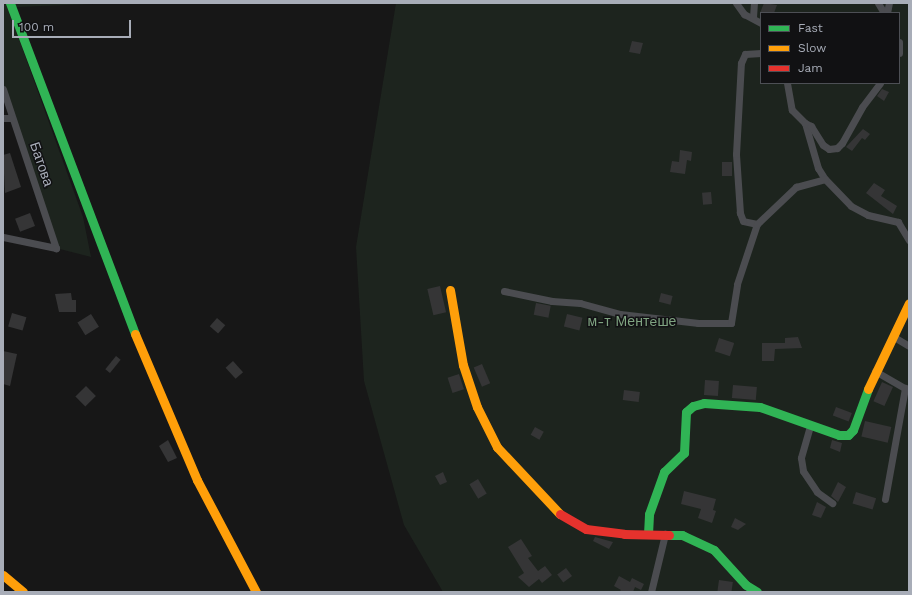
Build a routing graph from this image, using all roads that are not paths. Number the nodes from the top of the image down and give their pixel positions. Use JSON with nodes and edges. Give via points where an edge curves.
{"nodes":[{"id":1,"x":10,"y":3,"type":"edge"},
{"id":2,"x":736,"y":3,"type":"edge"},
{"id":3,"x":754,"y":3,"type":"edge"},
{"id":4,"x":878,"y":3,"type":"edge"},
{"id":5,"x":884,"y":12,"type":"edge"},
{"id":6,"x":753,"y":17,"type":"junction"},
{"id":7,"x":760,"y":22,"type":"edge"},
{"id":8,"x":760,"y":53,"type":"edge"},
{"id":9,"x":787,"y":84,"type":"edge"},
{"id":10,"x":879,"y":84,"type":"edge"},
{"id":11,"x":3,"y":89,"type":"edge"},
{"id":12,"x":3,"y":118,"type":"edge"},
{"id":13,"x":12,"y":118,"type":"junction"},
{"id":14,"x":805,"y":123,"type":"junction"},
{"id":15,"x":825,"y":179,"type":"junction"},
{"id":16,"x":757,"y":224,"type":"junction"},
{"id":17,"x":3,"y":237,"type":"edge"},
{"id":18,"x":909,"y":240,"type":"edge"},
{"id":19,"x":450,"y":290,"type":"dead end"},
{"id":20,"x":504,"y":291,"type":"dead end"},
{"id":21,"x":909,"y":303,"type":"edge"},
{"id":22,"x":894,"y":337,"type":"junction"},
{"id":23,"x":909,"y":346,"type":"edge"},
{"id":24,"x":875,"y":371,"type":"junction"},
{"id":25,"x":907,"y":389,"type":"edge"},
{"id":26,"x":810,"y":426,"type":"junction"},
{"id":27,"x":885,"y":499,"type":"dead end"},
{"id":28,"x":832,"y":503,"type":"dead end"},
{"id":29,"x":648,"y":534,"type":"junction"},
{"id":30,"x":665,"y":534,"type":"junction"},
{"id":31,"x":3,"y":575,"type":"edge"},
{"id":32,"x":22,"y":592,"type":"edge"},
{"id":33,"x":256,"y":592,"type":"edge"},
{"id":34,"x":651,"y":592,"type":"edge"},
{"id":35,"x":757,"y":592,"type":"edge"}],
"edges":[{"from":1,"to":33,"type":"street","via":[[144,358],[197,480]]},
{"from":2,"to":6,"type":"street","via":[[744,14]]},
{"from":3,"to":6,"type":"street"},
{"from":4,"to":5,"type":"street"},
{"from":6,"to":7,"type":"street"},
{"from":8,"to":16,"type":"street","via":[[745,54],[741,63],[736,154],[740,213],[743,221]]},
{"from":9,"to":14,"type":"street","via":[[792,110]]},
{"from":10,"to":14,"type":"street","via":[[837,148],[829,149],[823,145],[811,126]]},
{"from":11,"to":13,"type":"street","name":"Батова"},
{"from":12,"to":13,"type":"street"},
{"from":13,"to":17,"type":"street","name":"Батова","via":[[56,248]]},
{"from":14,"to":15,"type":"street","via":[[818,168]]},
{"from":15,"to":16,"type":"street","via":[[796,187]]},
{"from":15,"to":18,"type":"street","via":[[851,206],[868,215],[898,222]]},
{"from":16,"to":20,"type":"street","via":[[737,284],[731,323],[698,323],[620,314],[580,304]]},
{"from":19,"to":29,"type":"street","via":[[463,365],[476,407],[497,447],[556,512],[586,529]]},
{"from":21,"to":22,"type":"street"},
{"from":22,"to":23,"type":"street"},
{"from":22,"to":24,"type":"street"},
{"from":24,"to":25,"type":"street"},
{"from":24,"to":26,"type":"street","via":[[851,433],[842,436]]},
{"from":25,"to":27,"type":"street"},
{"from":26,"to":28,"type":"street","via":[[801,458],[803,471],[817,492]]},
{"from":26,"to":29,"type":"street","via":[[760,407],[704,403],[693,406],[686,412],[684,453],[664,472],[649,514]]},
{"from":29,"to":30,"type":"street"},
{"from":30,"to":34,"type":"street"},
{"from":30,"to":35,"type":"street","via":[[682,535],[714,550],[746,585]]},
{"from":31,"to":32,"type":"street"}]}
